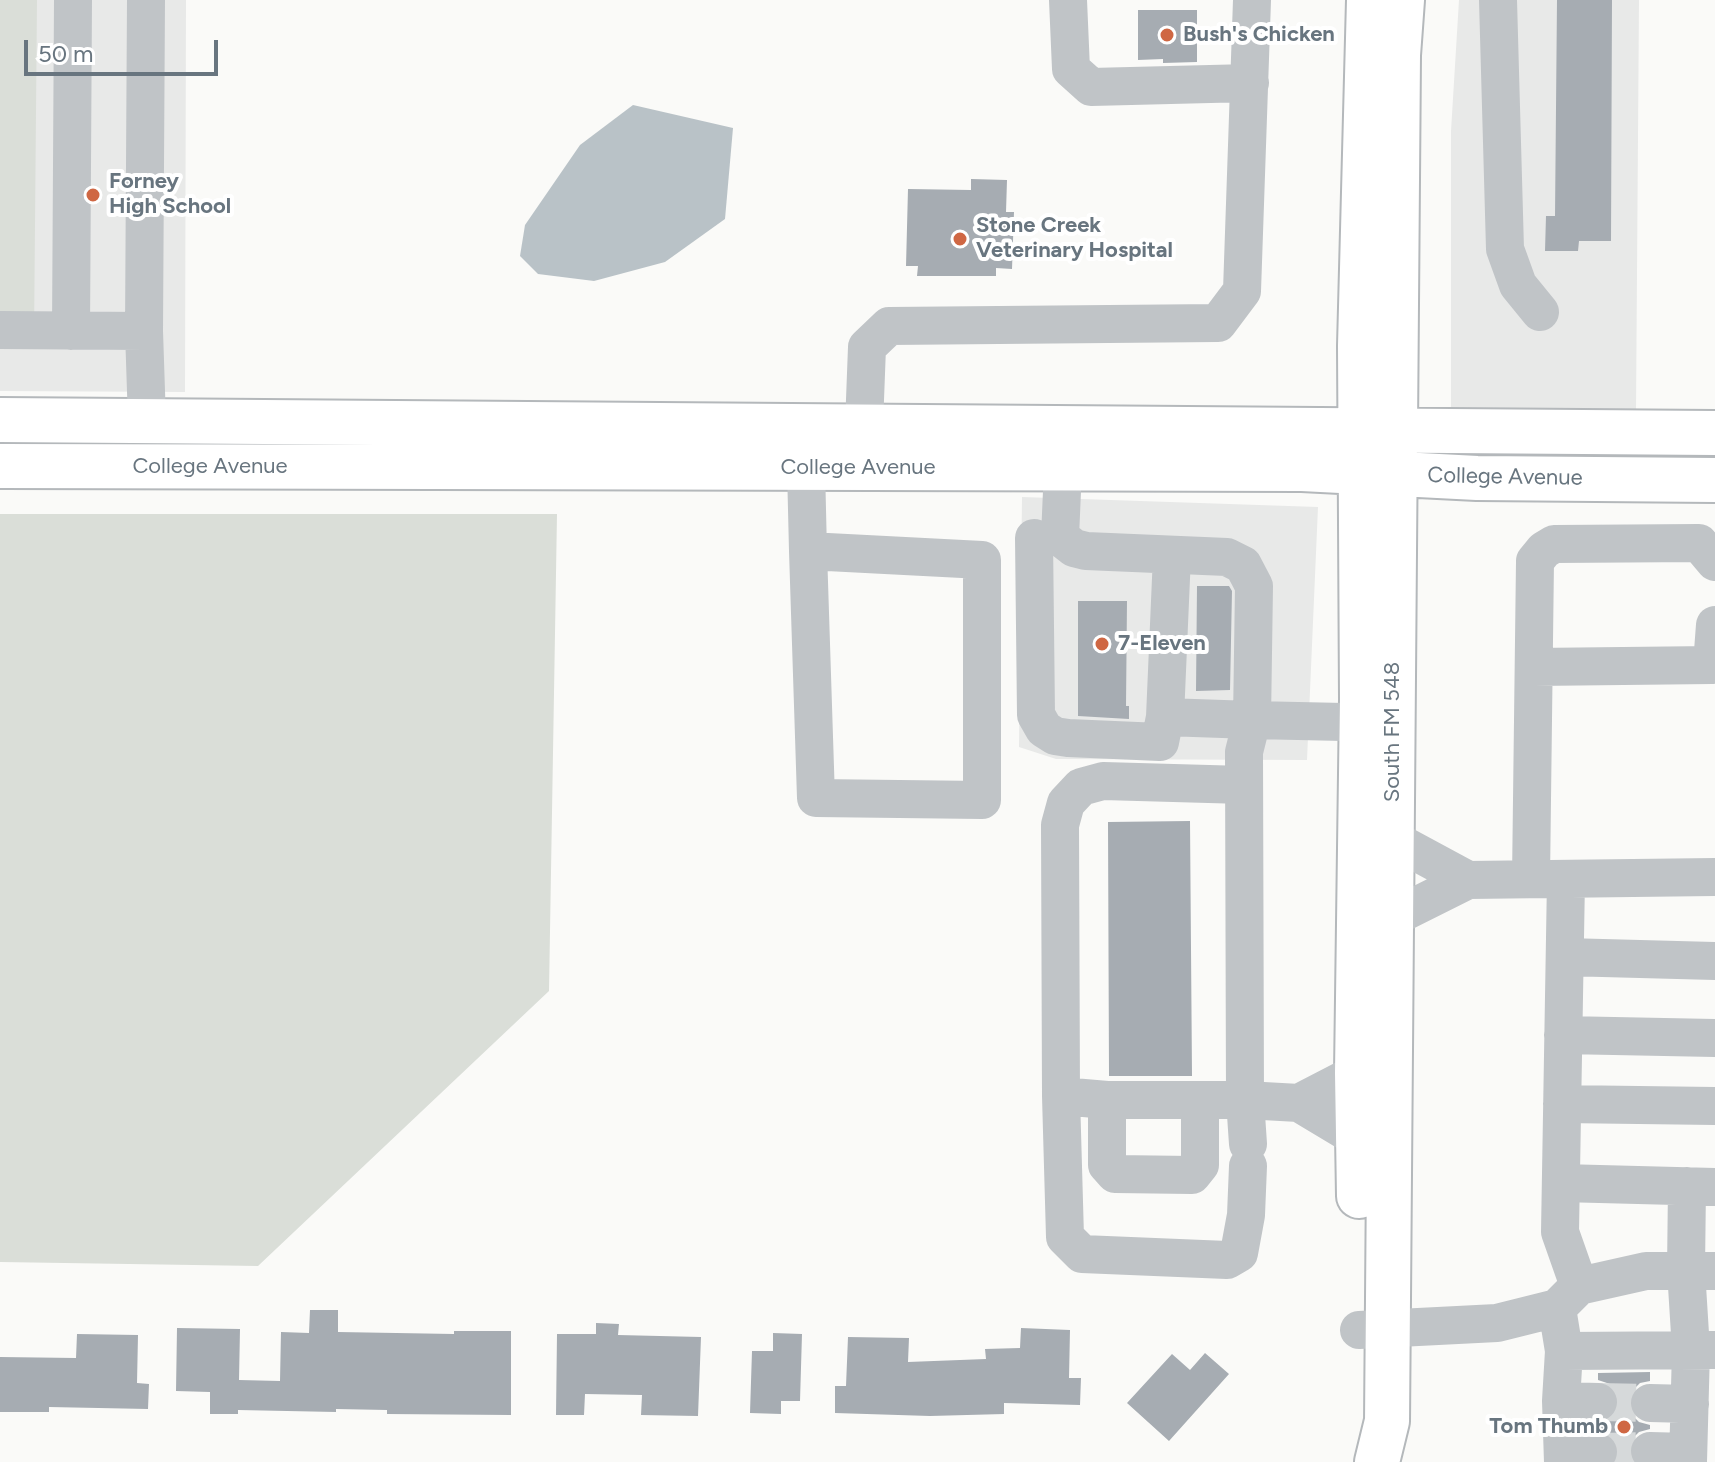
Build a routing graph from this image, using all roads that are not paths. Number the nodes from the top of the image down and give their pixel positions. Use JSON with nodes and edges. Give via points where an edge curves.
{"nodes":[{"id":1,"x":73,"y":0,"type":"edge"},
{"id":2,"x":146,"y":0,"type":"edge"},
{"id":3,"x":1252,"y":0,"type":"edge"},
{"id":4,"x":1369,"y":0,"type":"edge"},
{"id":5,"x":1402,"y":0,"type":"edge"},
{"id":6,"x":1498,"y":0,"type":"edge"},
{"id":7,"x":1068,"y":6,"type":"edge"},
{"id":8,"x":1250,"y":83,"type":"junction"},
{"id":9,"x":1540,"y":312,"type":"dead end"},
{"id":10,"x":0,"y":330,"type":"edge"},
{"id":11,"x":71,"y":331,"type":"junction"},
{"id":12,"x":144,"y":331,"type":"junction"},
{"id":13,"x":0,"y":420,"type":"edge"},
{"id":14,"x":147,"y":421,"type":"junction"},
{"id":15,"x":864,"y":426,"type":"junction"},
{"id":16,"x":1715,"y":433,"type":"edge"},
{"id":17,"x":1378,"y":453,"type":"junction"},
{"id":18,"x":0,"y":466,"type":"edge"},
{"id":19,"x":143,"y":467,"type":"junction"},
{"id":20,"x":806,"y":468,"type":"junction"},
{"id":21,"x":1063,"y":468,"type":"junction"},
{"id":22,"x":1715,"y":480,"type":"edge"},
{"id":23,"x":1047,"y":538,"type":"junction"},
{"id":24,"x":808,"y":551,"type":"junction"},
{"id":25,"x":1172,"y":555,"type":"junction"},
{"id":26,"x":982,"y":560,"type":"junction"},
{"id":27,"x":1715,"y":562,"type":"edge"},
{"id":28,"x":1715,"y":625,"type":"edge"},
{"id":29,"x":1534,"y":667,"type":"junction"},
{"id":30,"x":1165,"y":717,"type":"junction"},
{"id":31,"x":1252,"y":720,"type":"junction"},
{"id":32,"x":1377,"y":722,"type":"junction"},
{"id":33,"x":1244,"y":785,"type":"junction"},
{"id":34,"x":1392,"y":839,"type":"junction"},
{"id":35,"x":1715,"y":877,"type":"edge"},
{"id":36,"x":1548,"y":879,"type":"junction"},
{"id":37,"x":1468,"y":880,"type":"junction"},
{"id":38,"x":1392,"y":918,"type":"junction"},
{"id":39,"x":1565,"y":957,"type":"junction"},
{"id":40,"x":1715,"y":961,"type":"edge"},
{"id":41,"x":1563,"y":1035,"type":"junction"},
{"id":42,"x":1715,"y":1038,"type":"edge"},
{"id":43,"x":1357,"y":1073,"type":"junction"},
{"id":44,"x":1061,"y":1096,"type":"junction"},
{"id":45,"x":1107,"y":1100,"type":"junction"},
{"id":46,"x":1200,"y":1100,"type":"junction"},
{"id":47,"x":1245,"y":1100,"type":"junction"},
{"id":48,"x":1299,"y":1103,"type":"junction"},
{"id":49,"x":1562,"y":1104,"type":"junction"},
{"id":50,"x":1715,"y":1106,"type":"edge"},
{"id":51,"x":1359,"y":1139,"type":"junction"},
{"id":52,"x":1561,"y":1183,"type":"junction"},
{"id":53,"x":1701,"y":1186,"type":"edge"},
{"id":54,"x":1701,"y":1270,"type":"edge"},
{"id":55,"x":1568,"y":1297,"type":"junction"},
{"id":56,"x":1374,"y":1329,"type":"junction"},
{"id":57,"x":1703,"y":1350,"type":"edge"},
{"id":58,"x":1564,"y":1351,"type":"junction"},
{"id":59,"x":1561,"y":1401,"type":"junction"},
{"id":60,"x":1598,"y":1402,"type":"tunnel mouth"},
{"id":61,"x":1650,"y":1403,"type":"tunnel mouth"},
{"id":62,"x":1690,"y":1404,"type":"junction"},
{"id":63,"x":1650,"y":1451,"type":"tunnel mouth"},
{"id":64,"x":1575,"y":1456,"type":"edge"},
{"id":65,"x":1688,"y":1457,"type":"edge"},
{"id":66,"x":1361,"y":1462,"type":"edge"},
{"id":67,"x":1377,"y":1462,"type":"edge"}],
"edges":[{"from":1,"to":11,"type":"lane"},
{"from":2,"to":12,"type":"lane"},
{"from":3,"to":8,"type":"lane"},
{"from":4,"to":17,"type":"main road","name":"South FM 548"},
{"from":5,"to":17,"type":"main road","name":"South FM 548"},
{"from":6,"to":9,"type":"lane","via":[[1505,249],[1518,285]]},
{"from":7,"to":8,"type":"lane","via":[[1071,69],[1091,87]]},
{"from":8,"to":15,"type":"lane","via":[[1242,291],[1218,323],[889,326],[867,347]]},
{"from":10,"to":11,"type":"lane"},
{"from":11,"to":12,"type":"lane"},
{"from":12,"to":14,"type":"lane"},
{"from":13,"to":14,"type":"main road","name":"College Avenue"},
{"from":14,"to":15,"type":"main road","name":"College Avenue"},
{"from":14,"to":19,"type":"main road"},
{"from":15,"to":17,"type":"main road","name":"College Avenue"},
{"from":16,"to":17,"type":"main road","name":"College Avenue"},
{"from":17,"to":21,"type":"main road","name":"College Avenue","via":[[1302,469]]},
{"from":17,"to":22,"type":"main road","name":"College Avenue","via":[[1477,478]]},
{"from":17,"to":32,"type":"main road","name":"South FM 548"},
{"from":18,"to":19,"type":"main road","name":"College Avenue"},
{"from":19,"to":20,"type":"main road","name":"College Avenue"},
{"from":20,"to":21,"type":"main road","name":"College Avenue"},
{"from":20,"to":24,"type":"lane"},
{"from":21,"to":23,"type":"lane"},
{"from":23,"to":25,"type":"lane","via":[[1086,551]]},
{"from":23,"to":26,"type":"lane","via":[[998,541]]},
{"from":23,"to":30,"type":"lane","via":[[1036,715],[1044,729],[1068,738],[1160,742]]},
{"from":24,"to":26,"type":"lane"},
{"from":24,"to":26,"type":"lane","via":[[816,798],[982,800]]},
{"from":25,"to":30,"type":"lane"},
{"from":25,"to":31,"type":"lane","via":[[1227,557],[1243,565],[1254,586]]},
{"from":27,"to":29,"type":"lane","via":[[1699,543],[1554,544],[1535,561]]},
{"from":28,"to":29,"type":"lane","via":[[1712,665]]},
{"from":29,"to":36,"type":"lane"},
{"from":30,"to":31,"type":"lane"},
{"from":31,"to":32,"type":"lane"},
{"from":31,"to":33,"type":"lane","via":[[1244,752]]},
{"from":32,"to":34,"type":"main road","name":"South FM 548"},
{"from":32,"to":43,"type":"main road","name":"South FM 548"},
{"from":33,"to":44,"type":"lane","via":[[1103,781],[1081,787],[1066,803],[1060,825]]},
{"from":33,"to":47,"type":"lane"},
{"from":34,"to":37,"type":"lane"},
{"from":34,"to":38,"type":"main road","name":"South FM 548"},
{"from":35,"to":36,"type":"lane"},
{"from":36,"to":37,"type":"lane"},
{"from":36,"to":39,"type":"lane"},
{"from":37,"to":38,"type":"lane"},
{"from":38,"to":56,"type":"main road","name":"South FM 548"},
{"from":39,"to":40,"type":"lane"},
{"from":39,"to":41,"type":"lane"},
{"from":41,"to":42,"type":"lane"},
{"from":41,"to":49,"type":"lane"},
{"from":43,"to":48,"type":"lane"},
{"from":43,"to":51,"type":"main road","name":"South FM 548"},
{"from":44,"to":45,"type":"lane"},
{"from":44,"to":47,"type":"lane","via":[[1065,1237],[1082,1254],[1227,1260],[1239,1253],[1246,1215]]},
{"from":45,"to":46,"type":"lane"},
{"from":45,"to":46,"type":"lane","via":[[1107,1165],[1115,1174],[1192,1175],[1200,1165]]},
{"from":46,"to":47,"type":"lane"},
{"from":47,"to":48,"type":"lane"},
{"from":48,"to":51,"type":"lane"},
{"from":49,"to":50,"type":"lane"},
{"from":49,"to":52,"type":"lane"},
{"from":51,"to":56,"type":"main road","name":"South FM 548"},
{"from":52,"to":53,"type":"lane"},
{"from":52,"to":55,"type":"lane","via":[[1560,1232]]},
{"from":53,"to":54,"type":"lane"},
{"from":54,"to":55,"type":"lane","via":[[1646,1271]]},
{"from":54,"to":57,"type":"lane"},
{"from":55,"to":56,"type":"lane","via":[[1497,1323]]},
{"from":55,"to":58,"type":"lane"},
{"from":56,"to":66,"type":"main road","name":"South FM 548"},
{"from":56,"to":67,"type":"main road","name":"South FM 548","via":[[1387,1421]]},
{"from":57,"to":58,"type":"lane"},
{"from":57,"to":62,"type":"lane"},
{"from":58,"to":59,"type":"lane"},
{"from":59,"to":60,"type":"lane"},
{"from":59,"to":64,"type":"lane"},
{"from":61,"to":62,"type":"lane"},
{"from":62,"to":65,"type":"lane"},
{"from":63,"to":65,"type":"lane"}]}
